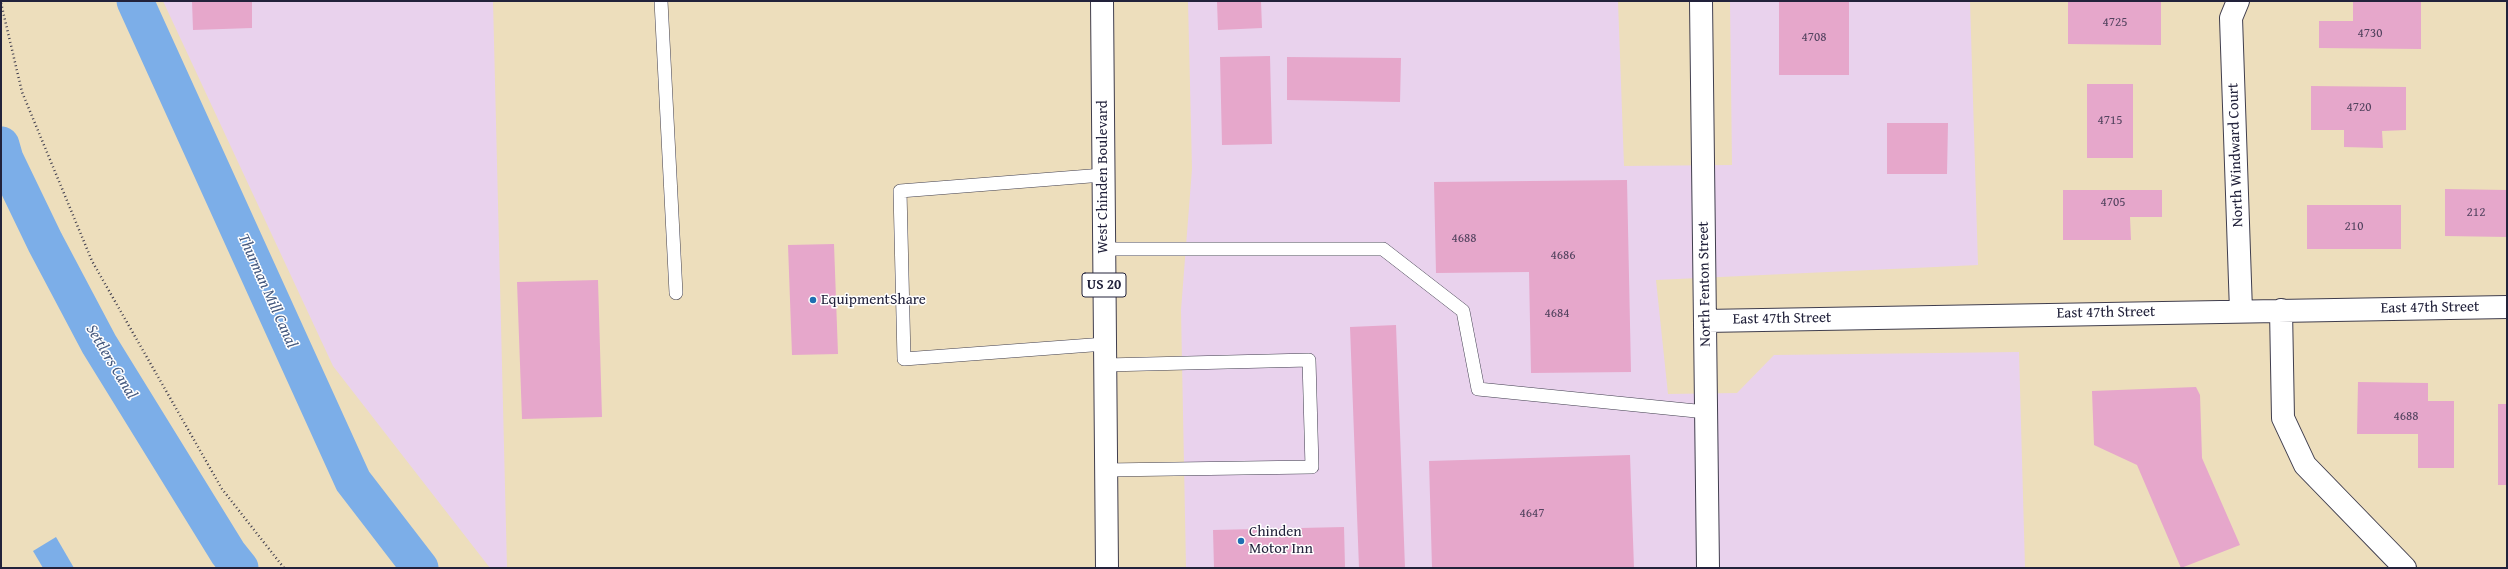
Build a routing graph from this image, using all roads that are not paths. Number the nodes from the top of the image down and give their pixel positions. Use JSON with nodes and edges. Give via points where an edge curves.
{"nodes":[{"id":1,"x":661,"y":1,"type":"edge"},
{"id":2,"x":1102,"y":1,"type":"edge"},
{"id":3,"x":1702,"y":1,"type":"edge"},
{"id":4,"x":2238,"y":1,"type":"edge"},
{"id":5,"x":1103,"y":175,"type":"junction"},
{"id":6,"x":1104,"y":249,"type":"junction"},
{"id":7,"x":676,"y":293,"type":"dead end"},
{"id":8,"x":2507,"y":307,"type":"edge"},
{"id":9,"x":2281,"y":310,"type":"junction"},
{"id":10,"x":2241,"y":311,"type":"junction"},
{"id":11,"x":1705,"y":321,"type":"junction"},
{"id":12,"x":1106,"y":355,"type":"junction"},
{"id":13,"x":1706,"y":412,"type":"junction"},
{"id":14,"x":1106,"y":470,"type":"junction"},
{"id":15,"x":1107,"y":568,"type":"edge"},
{"id":16,"x":1708,"y":568,"type":"edge"},
{"id":17,"x":2405,"y":568,"type":"edge"}],
"edges":[{"from":1,"to":7,"type":"lane"},
{"from":2,"to":5,"type":"street","name":"West Chinden Boulevard","number":"US 20"},
{"from":3,"to":11,"type":"street","name":"North Fenton Street"},
{"from":4,"to":10,"type":"street","name":"North Windward Court","via":[[2231,18]]},
{"from":5,"to":6,"type":"street","name":"West Chinden Boulevard","number":"US 20"},
{"from":5,"to":12,"type":"lane","via":[[900,191],[904,359]]},
{"from":6,"to":12,"type":"street","name":"West Chinden Boulevard","number":"US 20"},
{"from":6,"to":13,"type":"lane","via":[[1383,249],[1463,312],[1478,389]]},
{"from":8,"to":9,"type":"street","name":"East 47th Street"},
{"from":9,"to":10,"type":"street","name":"East 47th Street"},
{"from":9,"to":17,"type":"street","via":[[2283,418],[2305,465]]},
{"from":10,"to":11,"type":"street","name":"East 47th Street"},
{"from":11,"to":13,"type":"street","name":"North Fenton Street"},
{"from":12,"to":14,"type":"street","name":"West Chinden Boulevard","number":"US 20"},
{"from":12,"to":14,"type":"lane","via":[[1309,360],[1312,467]]},
{"from":13,"to":16,"type":"street","name":"North Fenton Street"},
{"from":14,"to":15,"type":"street","name":"West Chinden Boulevard","number":"US 20"}]}
